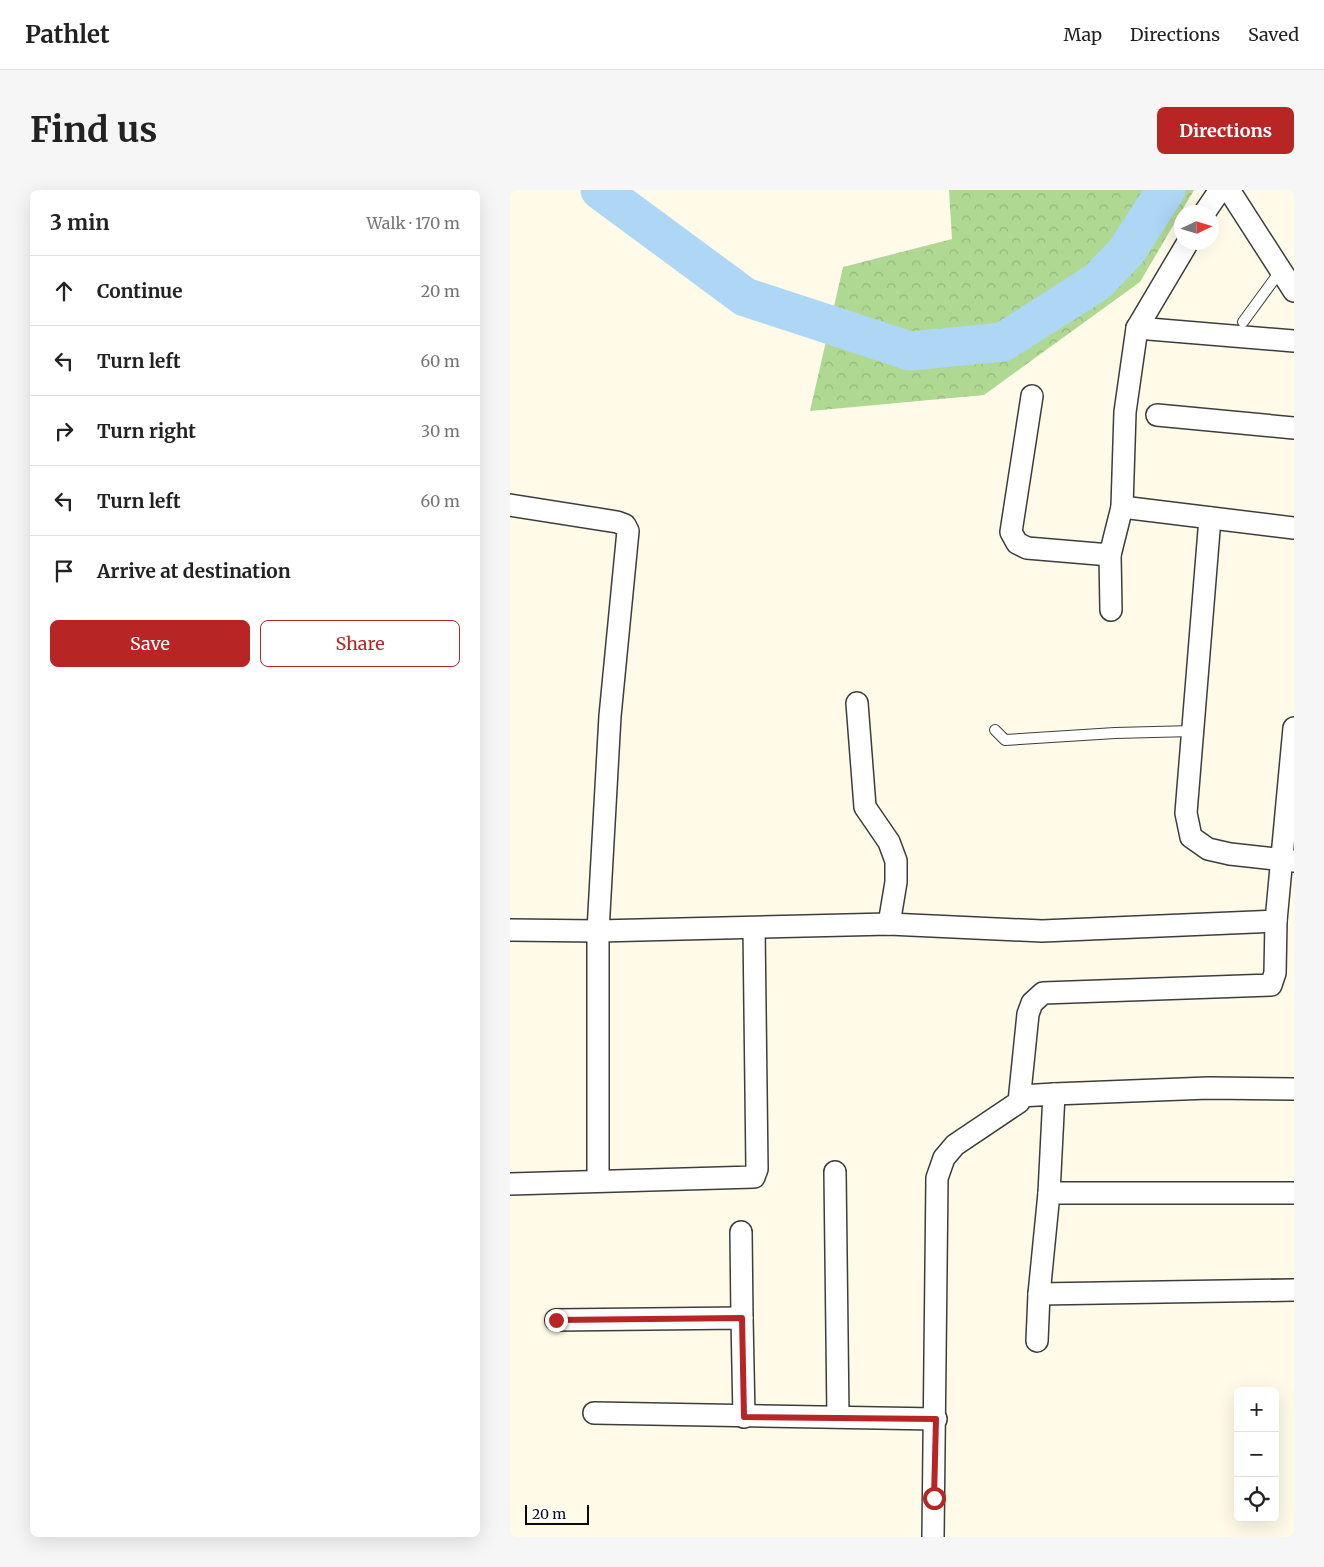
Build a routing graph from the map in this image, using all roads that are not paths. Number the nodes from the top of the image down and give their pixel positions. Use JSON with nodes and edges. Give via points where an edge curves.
{"nodes":[{"id":1,"x":1220,"y":190,"type":"edge"},
{"id":2,"x":1229,"y":190,"type":"edge"},
{"id":3,"x":1210,"y":205,"type":"edge"},
{"id":4,"x":1183,"y":250,"type":"edge"},
{"id":5,"x":1287,"y":266,"type":"edge"},
{"id":6,"x":1294,"y":291,"type":"edge"},
{"id":7,"x":1243,"y":322,"type":"dead end"},
{"id":8,"x":1137,"y":328,"type":"junction"},
{"id":9,"x":1294,"y":341,"type":"edge"},
{"id":10,"x":1032,"y":396,"type":"dead end"},
{"id":11,"x":1157,"y":415,"type":"dead end"},
{"id":12,"x":1294,"y":428,"type":"edge"},
{"id":13,"x":510,"y":505,"type":"edge"},
{"id":14,"x":1122,"y":507,"type":"junction"},
{"id":15,"x":1210,"y":518,"type":"junction"},
{"id":16,"x":1294,"y":528,"type":"edge"},
{"id":17,"x":1110,"y":555,"type":"junction"},
{"id":18,"x":1111,"y":610,"type":"dead end"},
{"id":19,"x":857,"y":703,"type":"dead end"},
{"id":20,"x":1294,"y":728,"type":"edge"},
{"id":21,"x":995,"y":730,"type":"dead end"},
{"id":22,"x":1193,"y":731,"type":"junction"},
{"id":23,"x":1288,"y":860,"type":"edge"},
{"id":24,"x":1276,"y":921,"type":"junction"},
{"id":25,"x":889,"y":924,"type":"junction"},
{"id":26,"x":754,"y":928,"type":"junction"},
{"id":27,"x":510,"y":930,"type":"edge"},
{"id":28,"x":598,"y":931,"type":"junction"},
{"id":29,"x":1294,"y":1089,"type":"edge"},
{"id":30,"x":1054,"y":1094,"type":"junction"},
{"id":31,"x":1021,"y":1096,"type":"junction"},
{"id":32,"x":835,"y":1172,"type":"dead end"},
{"id":33,"x":598,"y":1180,"type":"junction"},
{"id":34,"x":510,"y":1184,"type":"edge"},
{"id":35,"x":1049,"y":1193,"type":"junction"},
{"id":36,"x":1294,"y":1193,"type":"edge"},
{"id":37,"x":741,"y":1232,"type":"dead end"},
{"id":38,"x":1294,"y":1290,"type":"edge"},
{"id":39,"x":1039,"y":1294,"type":"junction"},
{"id":40,"x":742,"y":1318,"type":"junction"},
{"id":41,"x":556,"y":1320,"type":"dead end"},
{"id":42,"x":1037,"y":1341,"type":"dead end"},
{"id":43,"x":594,"y":1413,"type":"dead end"},
{"id":44,"x":744,"y":1417,"type":"junction"},
{"id":45,"x":838,"y":1417,"type":"junction"},
{"id":46,"x":936,"y":1419,"type":"junction"},
{"id":47,"x":934,"y":1537,"type":"edge"}],
"edges":[{"from":1,"to":3,"type":"street"},
{"from":2,"to":5,"type":"street"},
{"from":4,"to":8,"type":"street"},
{"from":5,"to":6,"type":"street"},
{"from":5,"to":7,"type":"lane"},
{"from":8,"to":9,"type":"street"},
{"from":8,"to":14,"type":"street","via":[[1125,412]]},
{"from":10,"to":17,"type":"street","via":[[1011,532],[1017,543],[1028,548]]},
{"from":11,"to":12,"type":"street"},
{"from":13,"to":28,"type":"street","via":[[617,522],[625,525],[628,531],[610,716]]},
{"from":14,"to":15,"type":"street"},
{"from":14,"to":17,"type":"street"},
{"from":15,"to":16,"type":"street"},
{"from":15,"to":22,"type":"street"},
{"from":17,"to":18,"type":"street"},
{"from":19,"to":25,"type":"street","via":[[865,807],[889,842],[896,861]]},
{"from":20,"to":23,"type":"street"},
{"from":21,"to":22,"type":"lane","via":[[1005,740]]},
{"from":22,"to":23,"type":"street","via":[[1186,813],[1191,837],[1208,849]]},
{"from":23,"to":24,"type":"street"},
{"from":24,"to":25,"type":"street","via":[[1042,931]]},
{"from":24,"to":31,"type":"street","via":[[1274,981],[1266,987],[1043,993],[1038,996],[1028,1014]]},
{"from":25,"to":26,"type":"street"},
{"from":26,"to":28,"type":"street"},
{"from":26,"to":33,"type":"street","via":[[756,1174],[752,1178]]},
{"from":27,"to":28,"type":"street"},
{"from":28,"to":33,"type":"street"},
{"from":29,"to":30,"type":"street","via":[[1208,1088]]},
{"from":30,"to":31,"type":"street"},
{"from":30,"to":35,"type":"street"},
{"from":31,"to":46,"type":"street","via":[[1013,1109],[955,1145],[944,1158],[937,1178]]},
{"from":32,"to":45,"type":"street"},
{"from":33,"to":34,"type":"street"},
{"from":35,"to":36,"type":"street"},
{"from":35,"to":39,"type":"street"},
{"from":37,"to":40,"type":"street"},
{"from":38,"to":39,"type":"street"},
{"from":39,"to":42,"type":"street"},
{"from":40,"to":41,"type":"street"},
{"from":40,"to":44,"type":"street"},
{"from":43,"to":44,"type":"street"},
{"from":44,"to":45,"type":"street"},
{"from":45,"to":46,"type":"street"},
{"from":46,"to":47,"type":"street"}]}
